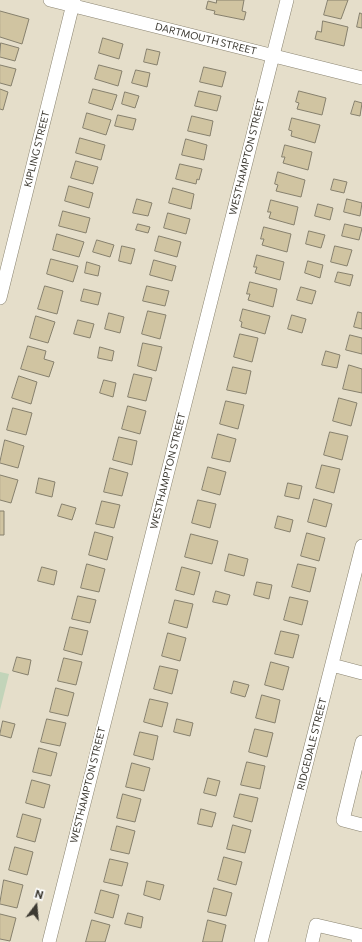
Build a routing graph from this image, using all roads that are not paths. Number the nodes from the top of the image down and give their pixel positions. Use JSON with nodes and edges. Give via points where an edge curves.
{"nodes":[{"id":1,"x":50,"y":0,"type":"edge"},
{"id":2,"x":286,"y":0,"type":"edge"},
{"id":3,"x":74,"y":3,"type":"edge"},
{"id":4,"x":273,"y":56,"type":"junction"},
{"id":5,"x":362,"y":78,"type":"edge"},
{"id":6,"x":0,"y":298,"type":"edge"},
{"id":7,"x":362,"y":546,"type":"edge"},
{"id":8,"x":332,"y":665,"type":"junction"},
{"id":9,"x":362,"y":672,"type":"edge"},
{"id":10,"x":362,"y":742,"type":"edge"},
{"id":11,"x":362,"y":825,"type":"edge"},
{"id":12,"x":49,"y":942,"type":"edge"},
{"id":13,"x":261,"y":942,"type":"edge"},
{"id":14,"x":312,"y":942,"type":"edge"},
{"id":15,"x":358,"y":942,"type":"edge"}],
"edges":[{"from":1,"to":3,"type":"street","name":"DARTMOUTH STREET"},
{"from":2,"to":4,"type":"street","name":"WESTHAMPTON STREET"},
{"from":3,"to":4,"type":"street","name":"DARTMOUTH STREET"},
{"from":3,"to":6,"type":"street","name":"KIPLING STREET"},
{"from":4,"to":5,"type":"street","name":"DARTMOUTH STREET"},
{"from":4,"to":12,"type":"street","name":"WESTHAMPTON STREET"},
{"from":7,"to":8,"type":"street","name":"RIDGEDALE STREET"},
{"from":8,"to":9,"type":"street"},
{"from":8,"to":13,"type":"street","name":"RIDGEDALE STREET"},
{"from":10,"to":11,"type":"street","via":[[343,820]]},
{"from":14,"to":15,"type":"street","via":[[316,925],[359,935]]}]}
